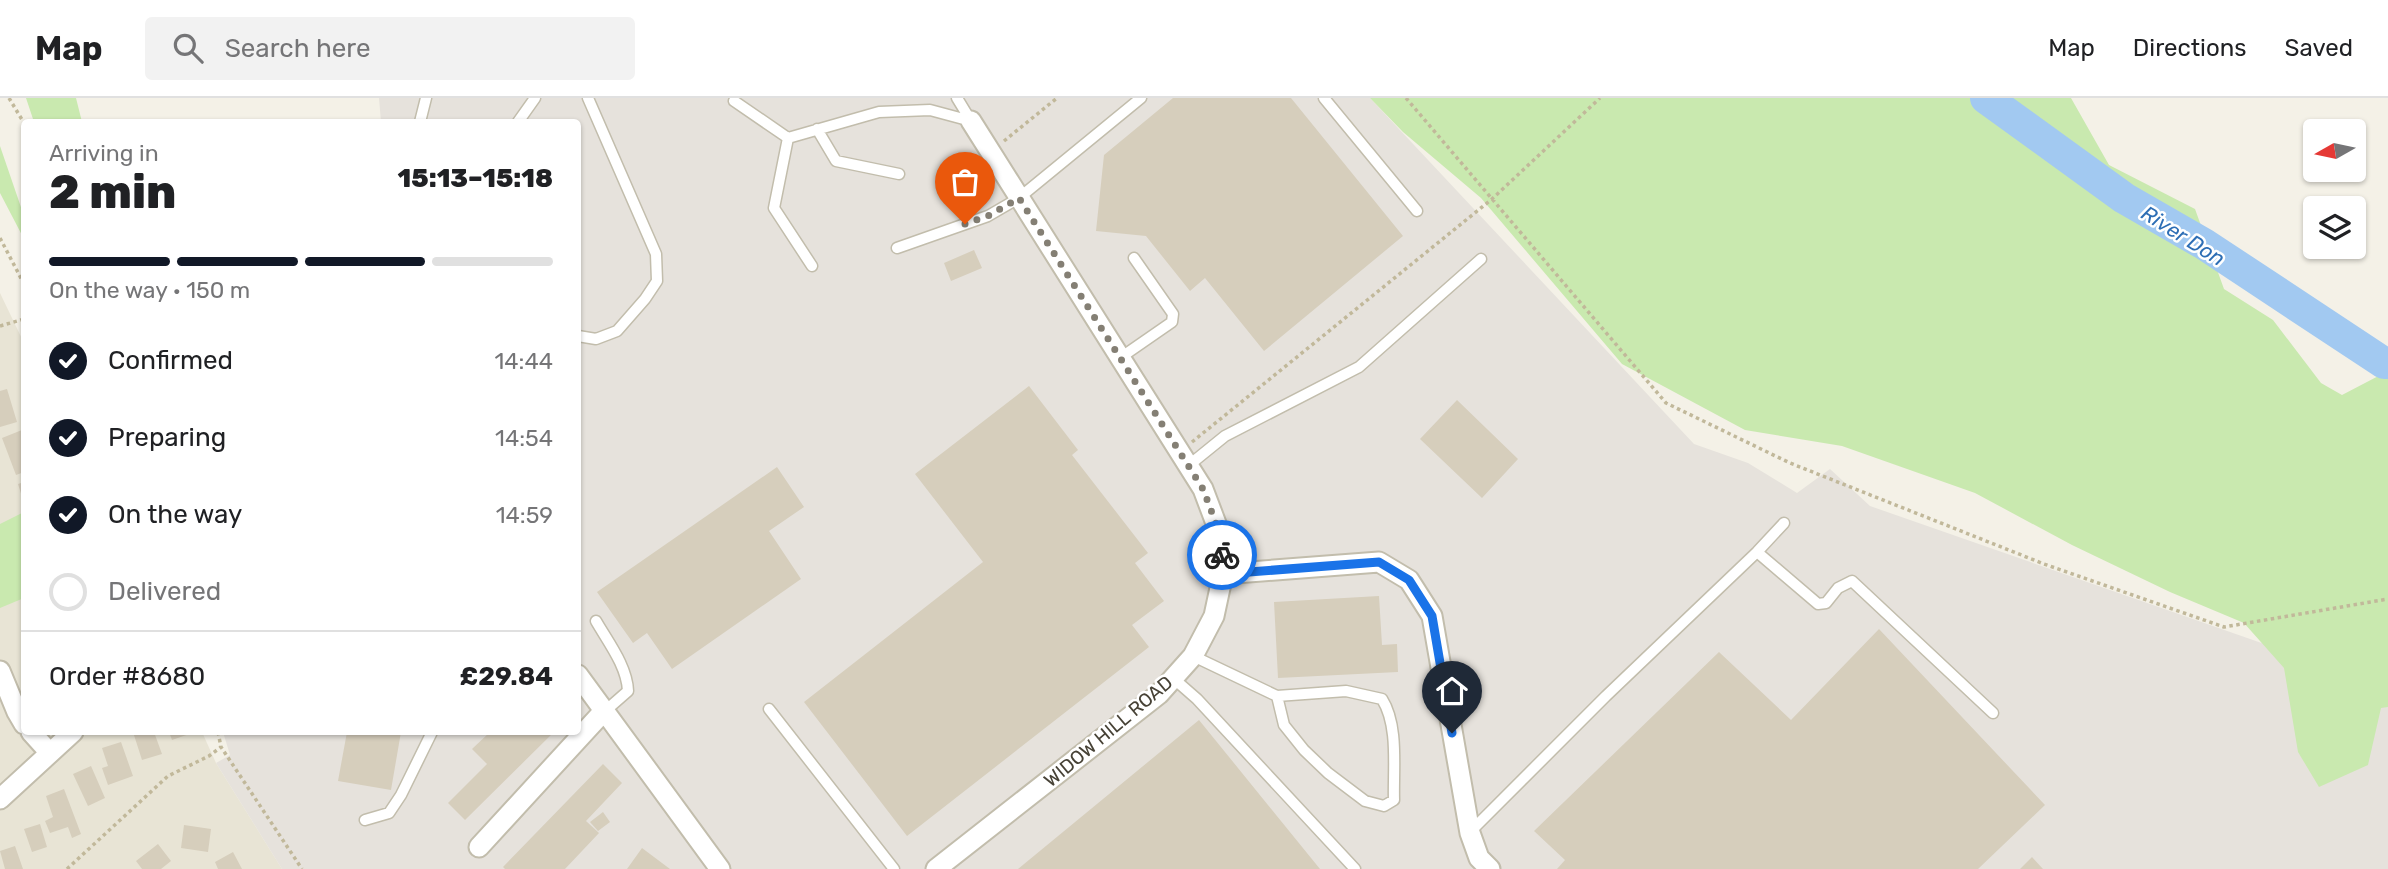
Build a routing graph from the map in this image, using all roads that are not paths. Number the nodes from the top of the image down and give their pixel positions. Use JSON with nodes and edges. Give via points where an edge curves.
{"nodes":[{"id":1,"x":426,"y":98,"type":"edge"},
{"id":2,"x":535,"y":98,"type":"edge"},
{"id":3,"x":587,"y":98,"type":"edge"},
{"id":4,"x":957,"y":98,"type":"edge"},
{"id":5,"x":1141,"y":98,"type":"edge"},
{"id":6,"x":1324,"y":98,"type":"edge"},
{"id":7,"x":734,"y":101,"type":"dead end"},
{"id":8,"x":421,"y":119,"type":"edge"},
{"id":9,"x":520,"y":119,"type":"edge"},
{"id":10,"x":971,"y":121,"type":"junction"},
{"id":11,"x":817,"y":130,"type":"junction"},
{"id":12,"x":788,"y":138,"type":"junction"},
{"id":13,"x":899,"y":174,"type":"dead end"},
{"id":14,"x":1019,"y":198,"type":"junction"},
{"id":15,"x":1416,"y":211,"type":"dead end"},
{"id":16,"x":897,"y":248,"type":"dead end"},
{"id":17,"x":1134,"y":258,"type":"dead end"},
{"id":18,"x":1481,"y":259,"type":"dead end"},
{"id":19,"x":812,"y":266,"type":"dead end"},
{"id":20,"x":581,"y":336,"type":"edge"},
{"id":21,"x":1120,"y":358,"type":"junction"},
{"id":22,"x":1183,"y":459,"type":"junction"},
{"id":23,"x":1784,"y":523,"type":"dead end"},
{"id":24,"x":1757,"y":552,"type":"junction"},
{"id":25,"x":1223,"y":574,"type":"junction"},
{"id":26,"x":596,"y":621,"type":"dead end"},
{"id":27,"x":1193,"y":656,"type":"junction"},
{"id":28,"x":0,"y":671,"type":"edge"},
{"id":29,"x":1173,"y":678,"type":"junction"},
{"id":30,"x":581,"y":679,"type":"edge"},
{"id":31,"x":1277,"y":696,"type":"junction"},
{"id":32,"x":769,"y":709,"type":"dead end"},
{"id":33,"x":603,"y":712,"type":"junction"},
{"id":34,"x":1993,"y":713,"type":"dead end"},
{"id":35,"x":21,"y":720,"type":"edge"},
{"id":36,"x":34,"y":735,"type":"edge"},
{"id":37,"x":69,"y":735,"type":"edge"},
{"id":38,"x":431,"y":735,"type":"edge"},
{"id":39,"x":50,"y":753,"type":"junction"},
{"id":40,"x":0,"y":799,"type":"edge"},
{"id":41,"x":365,"y":820,"type":"dead end"},
{"id":42,"x":1470,"y":833,"type":"junction"},
{"id":43,"x":479,"y":847,"type":"dead end"},
{"id":44,"x":720,"y":869,"type":"edge"},
{"id":45,"x":894,"y":869,"type":"edge"},
{"id":46,"x":936,"y":869,"type":"edge"},
{"id":47,"x":1355,"y":869,"type":"edge"},
{"id":48,"x":1490,"y":869,"type":"edge"}],
"edges":[{"from":1,"to":8,"type":"lane"},
{"from":2,"to":9,"type":"lane"},
{"from":3,"to":20,"type":"lane","via":[[656,254],[657,281],[617,331],[596,338]]},
{"from":4,"to":10,"type":"lane"},
{"from":5,"to":14,"type":"lane"},
{"from":6,"to":15,"type":"lane"},
{"from":7,"to":12,"type":"lane"},
{"from":10,"to":11,"type":"lane","via":[[930,110],[879,112]]},
{"from":10,"to":14,"type":"street","name":"WIDOW HILL ROAD"},
{"from":11,"to":12,"type":"lane"},
{"from":11,"to":13,"type":"lane","via":[[836,161]]},
{"from":12,"to":19,"type":"lane","via":[[774,208]]},
{"from":14,"to":16,"type":"lane","via":[[988,216]]},
{"from":14,"to":21,"type":"street","name":"WIDOW HILL ROAD"},
{"from":17,"to":21,"type":"lane","via":[[1173,314],[1172,321]]},
{"from":18,"to":22,"type":"lane","via":[[1359,368]]},
{"from":21,"to":22,"type":"street","name":"WIDOW HILL ROAD"},
{"from":22,"to":25,"type":"street","name":"WIDOW HILL ROAD","via":[[1203,489],[1220,534]]},
{"from":23,"to":24,"type":"lane"},
{"from":24,"to":34,"type":"lane","via":[[1818,604],[1852,581]]},
{"from":24,"to":42,"type":"lane"},
{"from":25,"to":27,"type":"street","name":"WIDOW HILL ROAD","via":[[1213,616]]},
{"from":25,"to":42,"type":"street","via":[[1379,562],[1409,580],[1432,616]]},
{"from":26,"to":33,"type":"lane","via":[[628,682],[628,691]]},
{"from":27,"to":29,"type":"street","name":"WIDOW HILL ROAD"},
{"from":27,"to":31,"type":"lane"},
{"from":28,"to":35,"type":"street"},
{"from":29,"to":46,"type":"street","name":"WIDOW HILL ROAD","via":[[1159,694]]},
{"from":29,"to":47,"type":"lane"},
{"from":30,"to":33,"type":"street"},
{"from":31,"to":31,"type":"lane","via":[[1346,691],[1382,699],[1392,730],[1394,800],[1384,806],[1365,801],[1328,773],[1284,725]]},
{"from":32,"to":45,"type":"lane"},
{"from":33,"to":43,"type":"street"},
{"from":33,"to":44,"type":"street"},
{"from":36,"to":39,"type":"street"},
{"from":37,"to":39,"type":"street"},
{"from":38,"to":41,"type":"lane","via":[[388,813]]},
{"from":39,"to":40,"type":"street"},
{"from":42,"to":48,"type":"street","via":[[1479,858]]}]}
